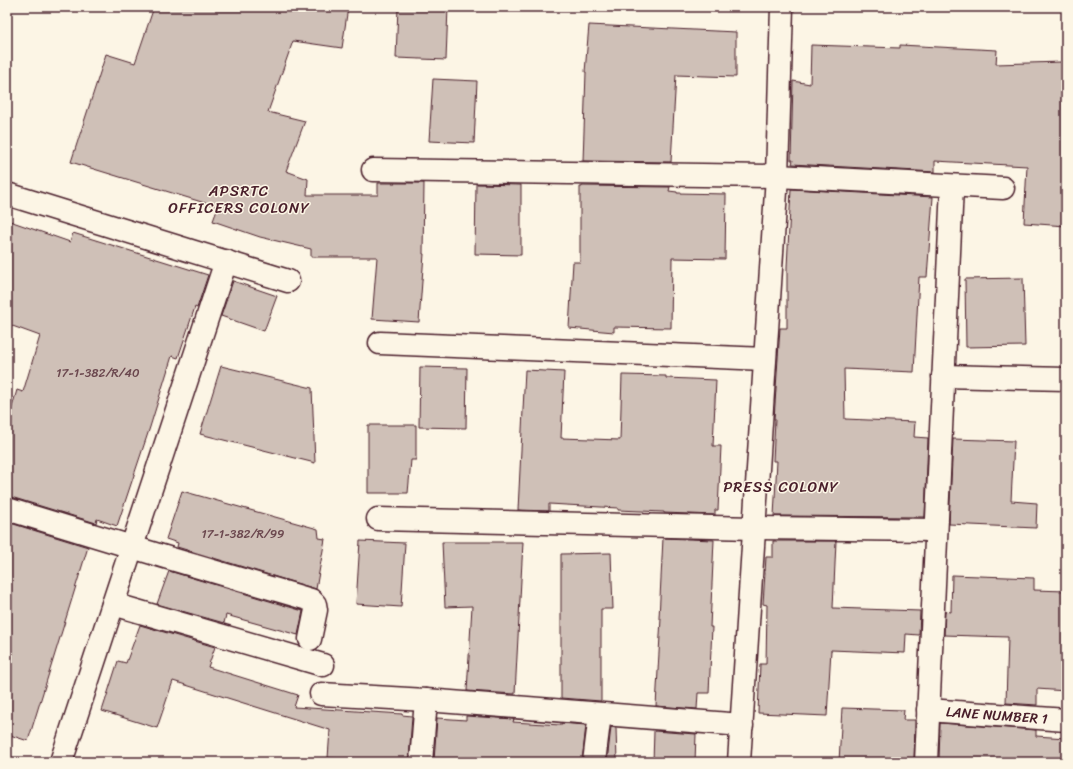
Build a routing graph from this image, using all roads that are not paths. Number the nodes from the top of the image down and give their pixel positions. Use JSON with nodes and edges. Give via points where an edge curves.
{"nodes":[{"id":1,"x":782,"y":7,"type":"edge"},
{"id":2,"x":373,"y":170,"type":"dead end"},
{"id":3,"x":777,"y":176,"type":"junction"},
{"id":4,"x":952,"y":186,"type":"junction"},
{"id":5,"x":1002,"y":188,"type":"dead end"},
{"id":6,"x":7,"y":194,"type":"edge"},
{"id":7,"x":226,"y":261,"type":"junction"},
{"id":8,"x":288,"y":281,"type":"dead end"},
{"id":9,"x":380,"y":343,"type":"dead end"},
{"id":10,"x":765,"y":359,"type":"junction"},
{"id":11,"x":943,"y":376,"type":"junction"},
{"id":12,"x":1066,"y":378,"type":"edge"},
{"id":13,"x":7,"y":509,"type":"edge"},
{"id":14,"x":378,"y":519,"type":"dead end"},
{"id":15,"x":754,"y":528,"type":"junction"},
{"id":16,"x":936,"y":530,"type":"junction"},
{"id":17,"x":132,"y":546,"type":"junction"},
{"id":18,"x":113,"y":604,"type":"junction"},
{"id":19,"x":310,"y":639,"type":"dead end"},
{"id":20,"x":323,"y":665,"type":"dead end"},
{"id":21,"x":321,"y":694,"type":"dead end"},
{"id":22,"x":426,"y":700,"type":"junction"},
{"id":23,"x":928,"y":710,"type":"junction"},
{"id":24,"x":600,"y":714,"type":"junction"},
{"id":25,"x":1066,"y":720,"type":"edge"},
{"id":26,"x":742,"y":725,"type":"junction"},
{"id":27,"x":61,"y":762,"type":"edge"},
{"id":28,"x":421,"y":762,"type":"edge"},
{"id":29,"x":594,"y":762,"type":"edge"},
{"id":30,"x":739,"y":762,"type":"edge"},
{"id":31,"x":926,"y":762,"type":"edge"}],
"edges":[{"from":1,"to":3,"type":"street"},
{"from":2,"to":3,"type":"street"},
{"from":3,"to":4,"type":"street"},
{"from":3,"to":10,"type":"street"},
{"from":4,"to":5,"type":"street"},
{"from":4,"to":11,"type":"street"},
{"from":6,"to":7,"type":"street"},
{"from":7,"to":8,"type":"street"},
{"from":7,"to":17,"type":"street"},
{"from":9,"to":10,"type":"street"},
{"from":10,"to":15,"type":"street"},
{"from":11,"to":12,"type":"street"},
{"from":11,"to":16,"type":"street"},
{"from":13,"to":17,"type":"street"},
{"from":14,"to":15,"type":"street"},
{"from":15,"to":16,"type":"street"},
{"from":15,"to":26,"type":"street"},
{"from":16,"to":23,"type":"street"},
{"from":17,"to":18,"type":"street"},
{"from":17,"to":19,"type":"street","via":[[311,600],[316,610]]},
{"from":18,"to":20,"type":"street"},
{"from":18,"to":27,"type":"street"},
{"from":21,"to":22,"type":"street"},
{"from":22,"to":24,"type":"street"},
{"from":22,"to":28,"type":"street"},
{"from":23,"to":25,"type":"street","name":"LANE NUMBER 1"},
{"from":23,"to":31,"type":"street"},
{"from":24,"to":26,"type":"street"},
{"from":24,"to":29,"type":"street"},
{"from":26,"to":30,"type":"street"}]}
